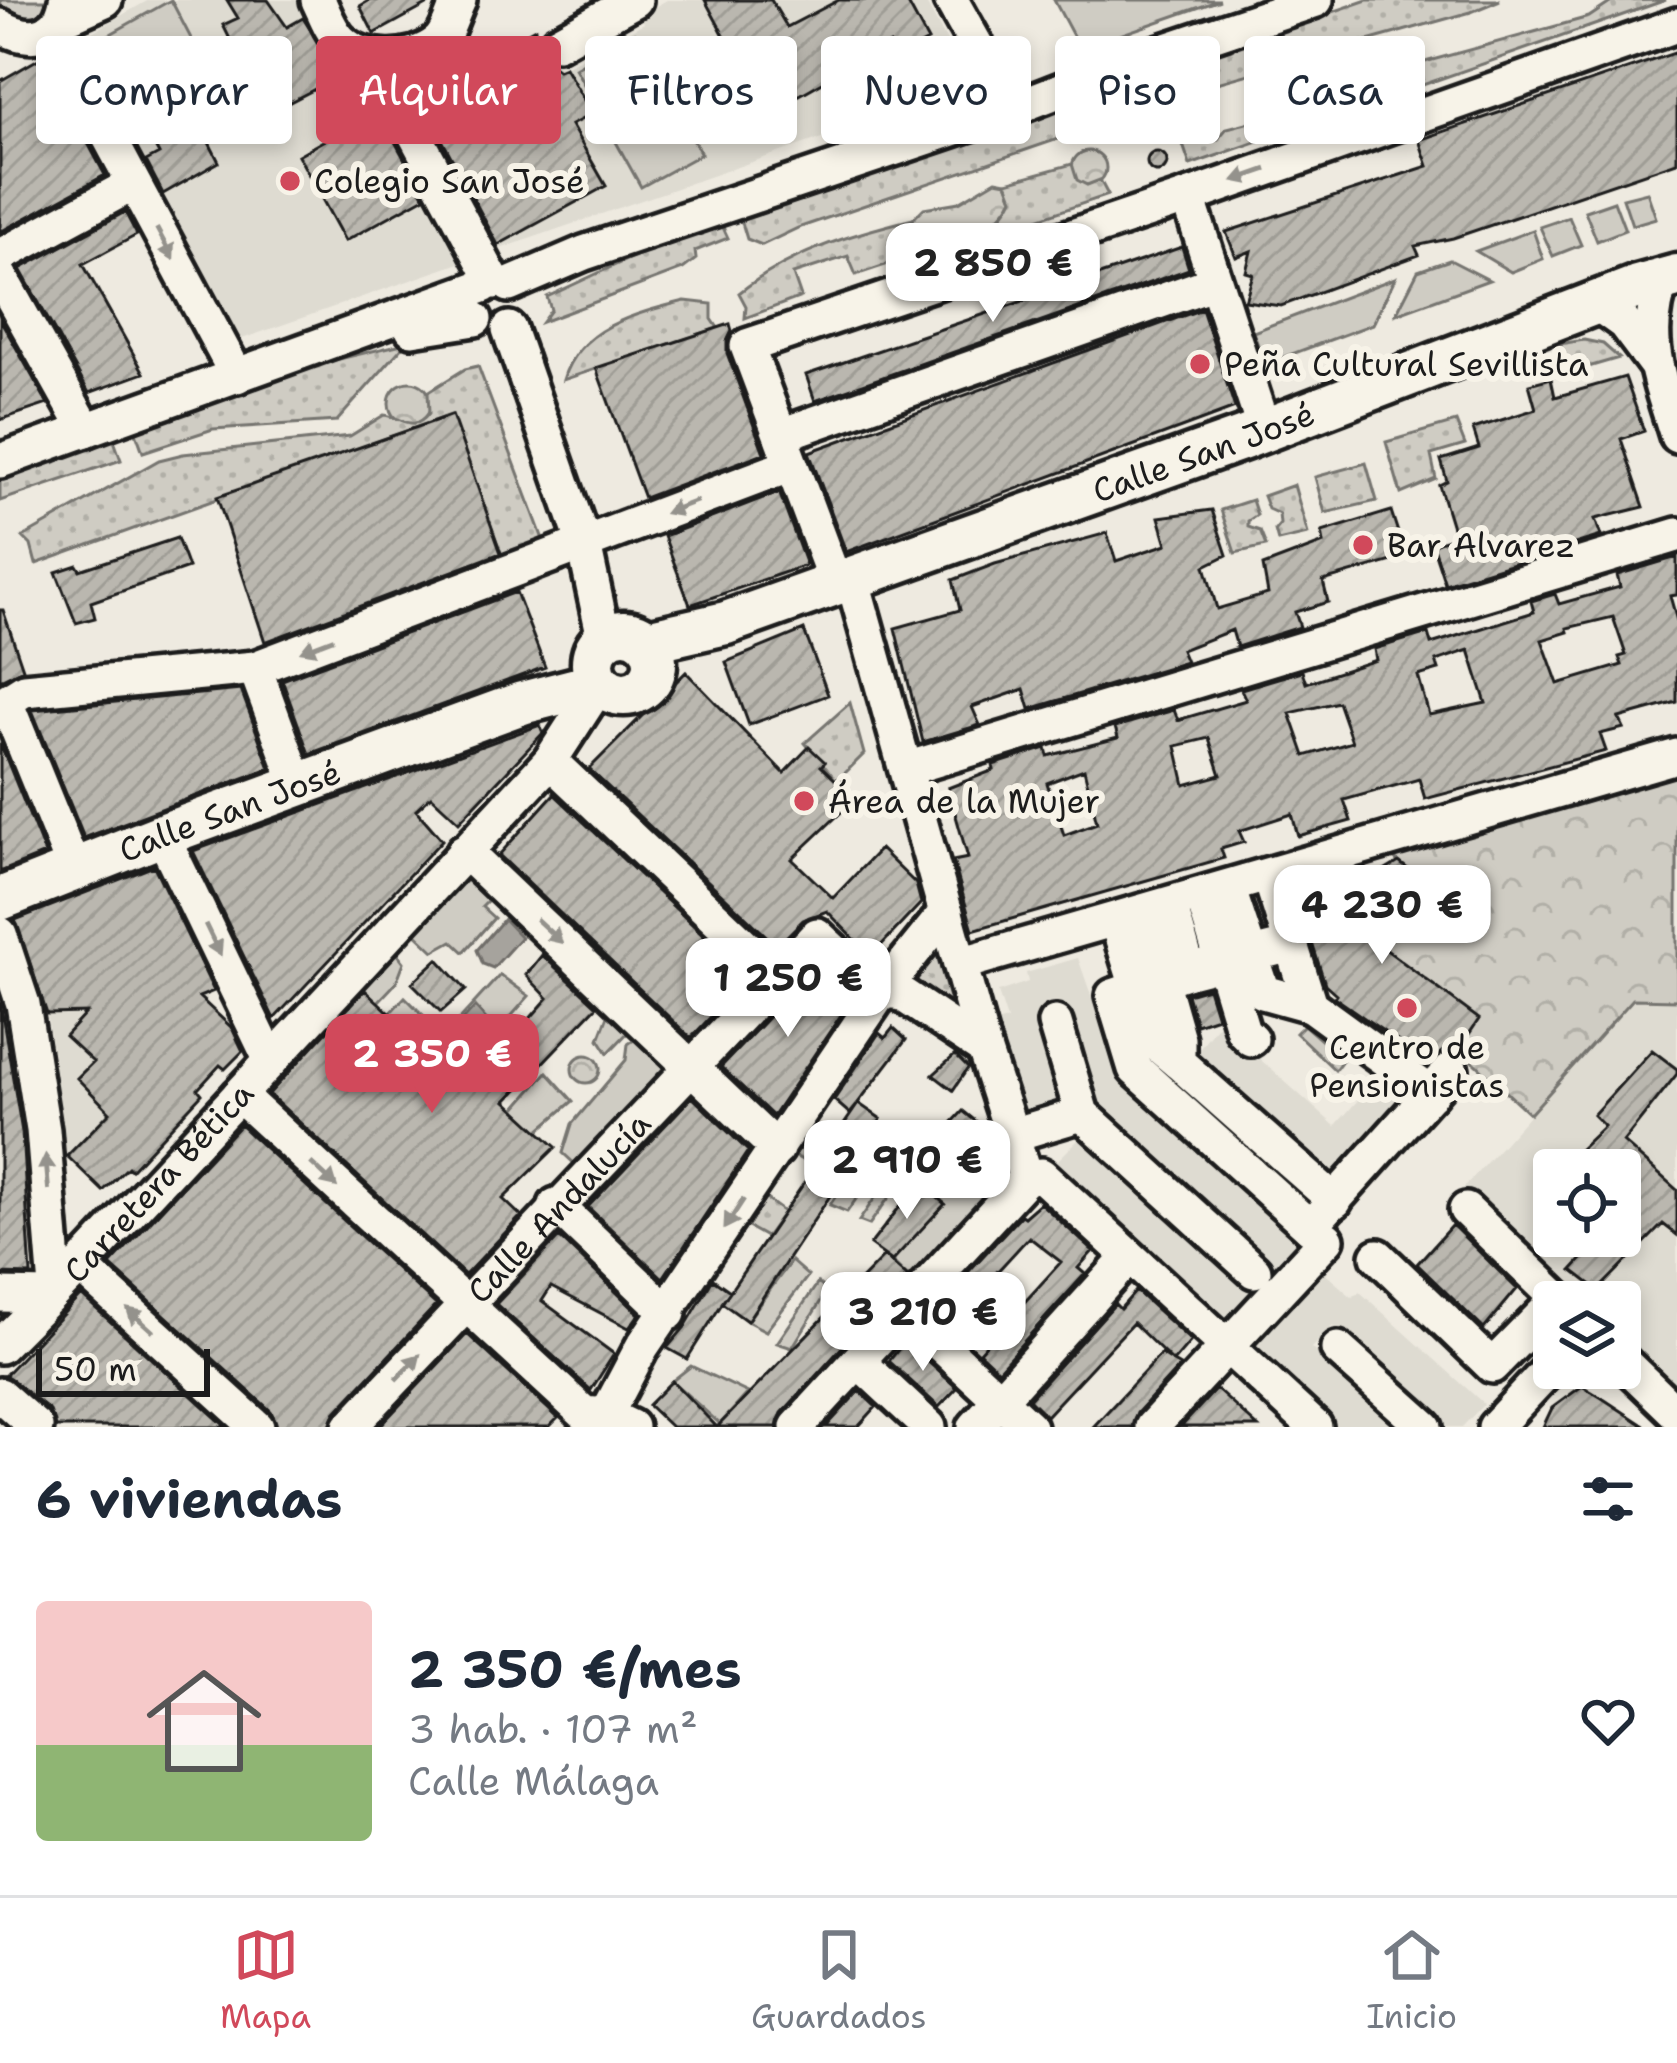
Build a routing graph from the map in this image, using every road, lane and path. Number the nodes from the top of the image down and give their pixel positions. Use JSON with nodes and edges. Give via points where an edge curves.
{"nodes":[{"id":1,"x":105,"y":0,"type":"edge"},
{"id":2,"x":317,"y":0,"type":"edge"},
{"id":3,"x":459,"y":0,"type":"edge"},
{"id":4,"x":635,"y":0,"type":"edge"},
{"id":5,"x":951,"y":0,"type":"edge"},
{"id":6,"x":1316,"y":0,"type":"edge"},
{"id":7,"x":1677,"y":25,"type":"edge"},
{"id":8,"x":33,"y":29,"type":"edge"},
{"id":9,"x":337,"y":36,"type":"edge"},
{"id":10,"x":443,"y":36,"type":"edge"},
{"id":11,"x":971,"y":36,"type":"edge"},
{"id":12,"x":561,"y":41,"type":"edge"},
{"id":13,"x":1031,"y":102,"type":"edge"},
{"id":14,"x":420,"y":144,"type":"edge"},
{"id":15,"x":910,"y":144,"type":"edge"},
{"id":16,"x":133,"y":184,"type":"junction"},
{"id":17,"x":1188,"y":197,"type":"junction"},
{"id":18,"x":0,"y":256,"type":"edge"},
{"id":19,"x":0,"y":277,"type":"edge"},
{"id":20,"x":1670,"y":278,"type":"edge"},
{"id":21,"x":1215,"y":282,"type":"junction"},
{"id":22,"x":503,"y":298,"type":"junction"},
{"id":23,"x":1596,"y":303,"type":"junction"},
{"id":24,"x":1655,"y":364,"type":"junction"},
{"id":25,"x":237,"y":376,"type":"junction"},
{"id":26,"x":86,"y":430,"type":"junction"},
{"id":27,"x":1264,"y":430,"type":"junction"},
{"id":28,"x":1677,"y":436,"type":"edge"},
{"id":29,"x":786,"y":450,"type":"junction"},
{"id":30,"x":0,"y":461,"type":"edge"},
{"id":31,"x":1677,"y":535,"type":"edge"},
{"id":32,"x":585,"y":547,"type":"junction"},
{"id":33,"x":844,"y":581,"type":"junction"},
{"id":34,"x":618,"y":661,"type":"junction"},
{"id":35,"x":255,"y":668,"type":"junction"},
{"id":36,"x":532,"y":700,"type":"junction"},
{"id":37,"x":3,"y":704,"type":"edge"},
{"id":38,"x":463,"y":725,"type":"junction"},
{"id":39,"x":554,"y":754,"type":"junction"},
{"id":40,"x":1677,"y":756,"type":"edge"},
{"id":41,"x":906,"y":769,"type":"junction"},
{"id":42,"x":298,"y":785,"type":"junction"},
{"id":43,"x":162,"y":835,"type":"junction"},
{"id":44,"x":464,"y":851,"type":"junction"},
{"id":45,"x":74,"y":869,"type":"junction"},
{"id":46,"x":1269,"y":875,"type":"junction"},
{"id":47,"x":0,"y":899,"type":"edge"},
{"id":48,"x":1172,"y":904,"type":"junction"},
{"id":49,"x":946,"y":912,"type":"junction"},
{"id":50,"x":0,"y":934,"type":"edge"},
{"id":51,"x":1291,"y":945,"type":"junction"},
{"id":52,"x":1236,"y":957,"type":"junction"},
{"id":53,"x":960,"y":964,"type":"junction"},
{"id":54,"x":776,"y":975,"type":"junction"},
{"id":55,"x":1162,"y":980,"type":"junction"},
{"id":56,"x":880,"y":994,"type":"junction"},
{"id":57,"x":1310,"y":1005,"type":"junction"},
{"id":58,"x":1055,"y":1022,"type":"dead end"},
{"id":59,"x":1251,"y":1039,"type":"dead end"},
{"id":60,"x":984,"y":1049,"type":"junction"},
{"id":61,"x":271,"y":1061,"type":"junction"},
{"id":62,"x":691,"y":1064,"type":"junction"},
{"id":63,"x":1208,"y":1088,"type":"junction"},
{"id":64,"x":238,"y":1095,"type":"junction"},
{"id":65,"x":1082,"y":1114,"type":"junction"},
{"id":66,"x":1185,"y":1114,"type":"junction"},
{"id":67,"x":1238,"y":1115,"type":"junction"},
{"id":68,"x":1012,"y":1135,"type":"junction"},
{"id":69,"x":1216,"y":1142,"type":"junction"},
{"id":70,"x":1269,"y":1142,"type":"junction"},
{"id":71,"x":777,"y":1148,"type":"junction"},
{"id":72,"x":1245,"y":1169,"type":"junction"},
{"id":73,"x":1303,"y":1172,"type":"junction"},
{"id":74,"x":1026,"y":1178,"type":"junction"},
{"id":75,"x":1278,"y":1198,"type":"junction"},
{"id":76,"x":1335,"y":1201,"type":"junction"},
{"id":77,"x":556,"y":1205,"type":"junction"},
{"id":78,"x":1466,"y":1210,"type":"dead end"},
{"id":79,"x":1318,"y":1233,"type":"junction"},
{"id":80,"x":1378,"y":1256,"type":"dead end"},
{"id":81,"x":1130,"y":1257,"type":"junction"},
{"id":82,"x":1254,"y":1271,"type":"dead end"},
{"id":83,"x":1537,"y":1281,"type":"edge"},
{"id":84,"x":62,"y":1283,"type":"junction"},
{"id":85,"x":0,"y":1295,"type":"edge"},
{"id":86,"x":466,"y":1306,"type":"junction"},
{"id":87,"x":904,"y":1311,"type":"junction"},
{"id":88,"x":669,"y":1312,"type":"junction"},
{"id":89,"x":1533,"y":1324,"type":"edge"},
{"id":90,"x":1526,"y":1331,"type":"junction"},
{"id":91,"x":1533,"y":1338,"type":"edge"},
{"id":92,"x":0,"y":1346,"type":"edge"},
{"id":93,"x":1226,"y":1347,"type":"junction"},
{"id":94,"x":1338,"y":1349,"type":"dead end"},
{"id":95,"x":858,"y":1361,"type":"junction"},
{"id":96,"x":1641,"y":1379,"type":"edge"},
{"id":97,"x":1533,"y":1384,"type":"edge"},
{"id":98,"x":0,"y":1395,"type":"edge"},
{"id":99,"x":1000,"y":1400,"type":"junction"},
{"id":100,"x":1677,"y":1414,"type":"edge"},
{"id":101,"x":600,"y":1422,"type":"edge"},
{"id":102,"x":36,"y":1427,"type":"edge"},
{"id":103,"x":257,"y":1427,"type":"edge"},
{"id":104,"x":350,"y":1427,"type":"edge"},
{"id":105,"x":797,"y":1427,"type":"edge"},
{"id":106,"x":928,"y":1427,"type":"edge"},
{"id":107,"x":975,"y":1427,"type":"edge"},
{"id":108,"x":1028,"y":1427,"type":"edge"},
{"id":109,"x":1152,"y":1427,"type":"edge"},
{"id":110,"x":1315,"y":1427,"type":"edge"},
{"id":111,"x":1425,"y":1427,"type":"edge"},
{"id":112,"x":1495,"y":1427,"type":"edge"}],
"edges":[{"from":1,"to":8,"type":"street"},
{"from":2,"to":9,"type":"street"},
{"from":3,"to":10,"type":"street"},
{"from":4,"to":12,"type":"street"},
{"from":5,"to":11,"type":"street"},
{"from":6,"to":13,"type":"street"},
{"from":7,"to":17,"type":"street","one_way":true},
{"from":8,"to":16,"type":"street"},
{"from":14,"to":22,"type":"street"},
{"from":15,"to":22,"type":"street","via":[[584,253]]},
{"from":16,"to":18,"type":"street"},
{"from":16,"to":25,"type":"street","one_way":true},
{"from":17,"to":21,"type":"street"},
{"from":17,"to":29,"type":"street","via":[[747,346]]},
{"from":19,"to":26,"type":"street"},
{"from":20,"to":23,"type":"main road","name":"Calle San José"},
{"from":20,"to":24,"type":"street","via":[[1652,308]]},
{"from":21,"to":27,"type":"street"},
{"from":21,"to":29,"type":"street"},
{"from":22,"to":25,"type":"street"},
{"from":22,"to":25,"type":"street","via":[[472,304],[475,319]]},
{"from":22,"to":32,"type":"street"},
{"from":23,"to":24,"type":"street","via":[[1624,323]]},
{"from":23,"to":27,"type":"main road","name":"Calle San José"},
{"from":24,"to":28,"type":"street"},
{"from":25,"to":26,"type":"street"},
{"from":26,"to":30,"type":"street"},
{"from":27,"to":33,"type":"main road","name":"Calle San José"},
{"from":29,"to":32,"type":"street","one_way":true},
{"from":29,"to":33,"type":"street"},
{"from":31,"to":41,"type":"street"},
{"from":32,"to":34,"type":"street"},
{"from":32,"to":35,"type":"street","one_way":true},
{"from":33,"to":34,"type":"main road","name":"Calle San José"},
{"from":33,"to":41,"type":"street"},
{"from":34,"to":36,"type":"main road","name":"Calle San José"},
{"from":34,"to":38,"type":"main road","name":"Calle San José","via":[[563,675]]},
{"from":34,"to":39,"type":"street","name":"Carretera Bética"},
{"from":35,"to":37,"type":"street","via":[[24,690]]},
{"from":35,"to":42,"type":"street"},
{"from":36,"to":38,"type":"main road","name":"Calle San José"},
{"from":36,"to":39,"type":"street","via":[[548,705],[557,721]]},
{"from":37,"to":45,"type":"street"},
{"from":38,"to":42,"type":"main road","name":"Calle San José"},
{"from":39,"to":44,"type":"street","name":"Carretera Bética"},
{"from":39,"to":54,"type":"street"},
{"from":40,"to":46,"type":"street"},
{"from":41,"to":49,"type":"street"},
{"from":42,"to":43,"type":"main road","name":"Calle San José"},
{"from":43,"to":45,"type":"main road","name":"Calle San José"},
{"from":43,"to":61,"type":"street","one_way":true},
{"from":44,"to":61,"type":"street","name":"Carretera Bética"},
{"from":44,"to":62,"type":"street","one_way":true},
{"from":45,"to":47,"type":"main road","name":"Calle San José"},
{"from":46,"to":48,"type":"street"},
{"from":46,"to":51,"type":"street"},
{"from":48,"to":52,"type":"street"},
{"from":48,"to":53,"type":"street"},
{"from":48,"to":55,"type":"street"},
{"from":48,"to":55,"type":"street"},
{"from":49,"to":53,"type":"street"},
{"from":49,"to":56,"type":"street"},
{"from":84,"to":50,"type":"street","one_way":true,"via":[[23,1004]]},
{"from":51,"to":52,"type":"street"},
{"from":51,"to":57,"type":"street"},
{"from":52,"to":55,"type":"street"},
{"from":52,"to":57,"type":"street","via":[[1263,992]]},
{"from":52,"to":59,"type":"street","via":[[1243,1031]]},
{"from":53,"to":60,"type":"street"},
{"from":54,"to":56,"type":"street","name":"Calle Andalucía","via":[[817,935]]},
{"from":54,"to":62,"type":"street","name":"Calle Andalucía"},
{"from":55,"to":63,"type":"street","via":[[1178,1062]]},
{"from":55,"to":66,"type":"street","via":[[1113,996],[1135,1069]]},
{"from":56,"to":60,"type":"street","via":[[897,991]]},
{"from":56,"to":71,"type":"street"},
{"from":57,"to":76,"type":"street","via":[[1441,1081]]},
{"from":58,"to":65,"type":"street"},
{"from":60,"to":68,"type":"street"},
{"from":61,"to":64,"type":"street","name":"Carretera Bética"},
{"from":62,"to":71,"type":"street"},
{"from":62,"to":77,"type":"street","name":"Calle Andalucía"},
{"from":63,"to":66,"type":"street"},
{"from":63,"to":67,"type":"street"},
{"from":64,"to":84,"type":"street","name":"Carretera Bética"},
{"from":64,"to":86,"type":"street","one_way":true},
{"from":65,"to":68,"type":"street"},
{"from":65,"to":82,"type":"street"},
{"from":66,"to":69,"type":"street"},
{"from":67,"to":69,"type":"street"},
{"from":67,"to":70,"type":"street"},
{"from":68,"to":74,"type":"street"},
{"from":69,"to":72,"type":"street"},
{"from":70,"to":72,"type":"street"},
{"from":70,"to":73,"type":"street"},
{"from":71,"to":88,"type":"street","one_way":true},
{"from":72,"to":75,"type":"street"},
{"from":73,"to":75,"type":"street"},
{"from":73,"to":76,"type":"street"},
{"from":74,"to":81,"type":"street","via":[[1041,1175]]},
{"from":74,"to":87,"type":"street"},
{"from":75,"to":79,"type":"street"},
{"from":76,"to":79,"type":"street"},
{"from":77,"to":86,"type":"street","name":"Calle Andalucía"},
{"from":77,"to":88,"type":"street"},
{"from":78,"to":83,"type":"street"},
{"from":79,"to":93,"type":"street"},
{"from":80,"to":90,"type":"street","via":[[1492,1366]]},
{"from":81,"to":93,"type":"street"},
{"from":81,"to":99,"type":"street"},
{"from":84,"to":85,"type":"street"},
{"from":84,"to":92,"type":"street","name":"Carretera Bética"},
{"from":103,"to":84,"type":"street","one_way":true},
{"from":86,"to":101,"type":"street"},
{"from":104,"to":86,"type":"street","name":"Calle Andalucía","one_way":true},
{"from":87,"to":95,"type":"street"},
{"from":87,"to":99,"type":"street"},
{"from":88,"to":101,"type":"street"},
{"from":89,"to":90,"type":"street"},
{"from":90,"to":91,"type":"street"},
{"from":93,"to":109,"type":"street"},
{"from":93,"to":110,"type":"street"},
{"from":94,"to":111,"type":"street"},
{"from":95,"to":105,"type":"street"},
{"from":95,"to":106,"type":"street"},
{"from":96,"to":100,"type":"street"},
{"from":97,"to":112,"type":"street"},
{"from":98,"to":102,"type":"street"},
{"from":99,"to":107,"type":"street"},
{"from":99,"to":108,"type":"street"}]}
